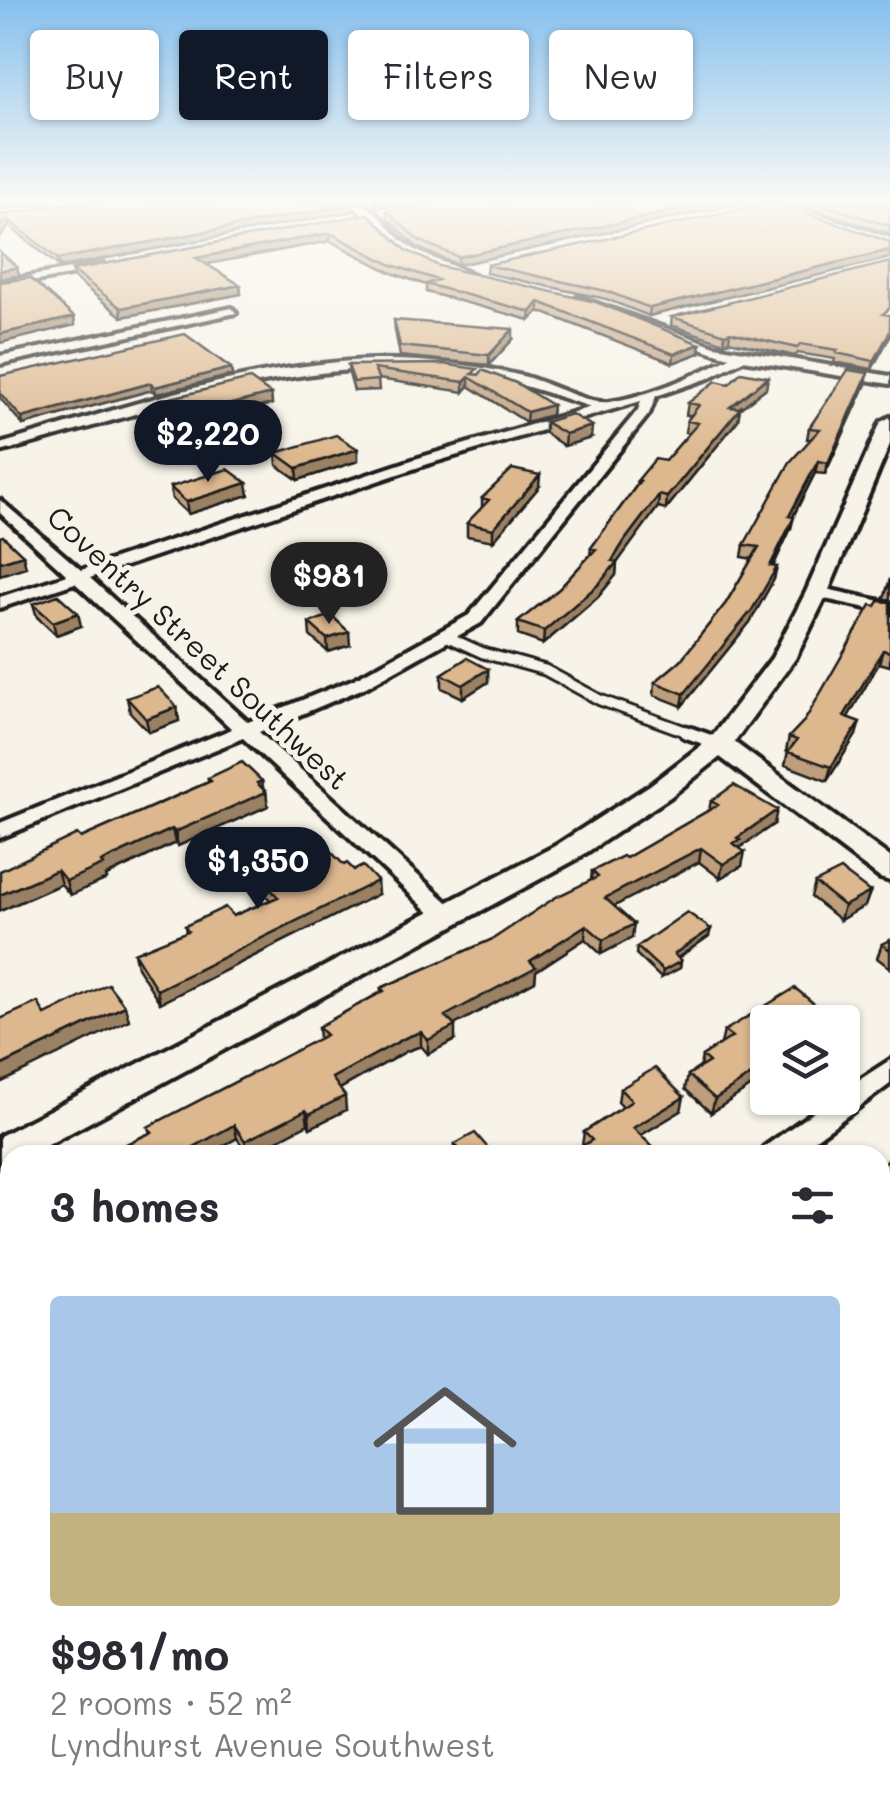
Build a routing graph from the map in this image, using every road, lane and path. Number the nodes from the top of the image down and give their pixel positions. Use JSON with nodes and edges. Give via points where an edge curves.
{"nodes":[{"id":1,"x":558,"y":296,"type":"edge"},
{"id":2,"x":232,"y":310,"type":"dead end"},
{"id":3,"x":666,"y":319,"type":"dead end"},
{"id":4,"x":647,"y":324,"type":"junction"},
{"id":5,"x":739,"y":357,"type":"junction"},
{"id":6,"x":0,"y":360,"type":"edge"},
{"id":7,"x":890,"y":380,"type":"edge"},
{"id":8,"x":650,"y":394,"type":"junction"},
{"id":9,"x":601,"y":406,"type":"junction"},
{"id":10,"x":890,"y":422,"type":"edge"},
{"id":11,"x":0,"y":448,"type":"edge"},
{"id":12,"x":0,"y":505,"type":"edge"},
{"id":13,"x":78,"y":577,"type":"junction"},
{"id":14,"x":817,"y":592,"type":"junction"},
{"id":15,"x":0,"y":603,"type":"edge"},
{"id":16,"x":890,"y":608,"type":"edge"},
{"id":17,"x":448,"y":636,"type":"junction"},
{"id":18,"x":244,"y":730,"type":"junction"},
{"id":19,"x":720,"y":744,"type":"junction"},
{"id":20,"x":0,"y":830,"type":"edge"},
{"id":21,"x":890,"y":870,"type":"edge"},
{"id":22,"x":447,"y":915,"type":"junction"},
{"id":23,"x":890,"y":1070,"type":"edge"},
{"id":24,"x":15,"y":1145,"type":"edge"},
{"id":25,"x":788,"y":1145,"type":"edge"}],
"edges":[{"from":1,"to":4,"type":"street"},
{"from":2,"to":6,"type":"street"},
{"from":3,"to":4,"type":"street"},
{"from":4,"to":5,"type":"street"},
{"from":5,"to":7,"type":"street"},
{"from":5,"to":8,"type":"street"},
{"from":8,"to":9,"type":"street"},
{"from":8,"to":17,"type":"street","via":[[498,594]]},
{"from":9,"to":11,"type":"street","via":[[481,369],[353,363],[282,372]]},
{"from":9,"to":13,"type":"street"},
{"from":10,"to":14,"type":"main road"},
{"from":12,"to":13,"type":"street","name":"Coventry Street Southwest"},
{"from":13,"to":15,"type":"street"},
{"from":13,"to":18,"type":"street","name":"Coventry Street Southwest"},
{"from":14,"to":16,"type":"street"},
{"from":14,"to":19,"type":"main road","via":[[783,659]]},
{"from":17,"to":18,"type":"street","via":[[360,683]]},
{"from":17,"to":19,"type":"lane"},
{"from":18,"to":20,"type":"street"},
{"from":18,"to":22,"type":"street","name":"Coventry Street Southwest"},
{"from":19,"to":21,"type":"main road"},
{"from":19,"to":22,"type":"main road","via":[[565,853]]},
{"from":22,"to":24,"type":"main road"},
{"from":23,"to":25,"type":"street"}]}
